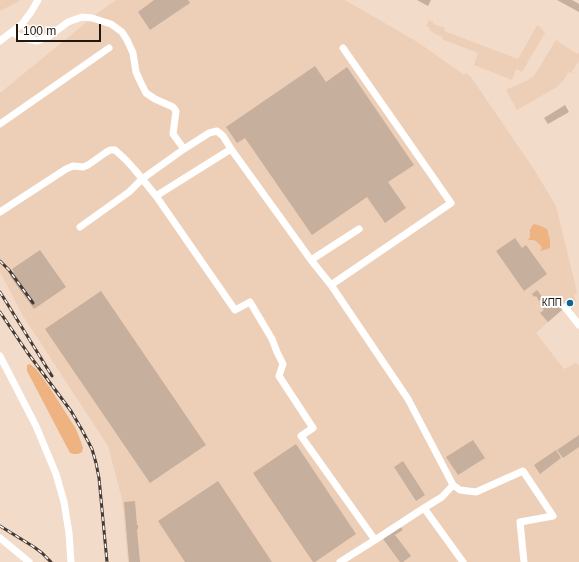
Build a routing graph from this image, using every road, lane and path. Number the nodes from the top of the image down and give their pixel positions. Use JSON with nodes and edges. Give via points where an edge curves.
{"nodes":[{"id":1,"x":38,"y":0,"type":"edge"},
{"id":2,"x":12,"y":32,"type":"junction"},
{"id":3,"x":0,"y":41,"type":"edge"},
{"id":4,"x":110,"y":48,"type":"dead end"},
{"id":5,"x":343,"y":48,"type":"dead end"},
{"id":6,"x":0,"y":124,"type":"edge"},
{"id":7,"x":184,"y":149,"type":"junction"},
{"id":8,"x":231,"y":149,"type":"junction"},
{"id":9,"x":142,"y":179,"type":"junction"},
{"id":10,"x":156,"y":196,"type":"junction"},
{"id":11,"x":0,"y":212,"type":"edge"},
{"id":12,"x":80,"y":227,"type":"dead end"},
{"id":13,"x":359,"y":229,"type":"dead end"},
{"id":14,"x":311,"y":260,"type":"junction"},
{"id":15,"x":331,"y":285,"type":"junction"},
{"id":16,"x":565,"y":307,"type":"dead end"},
{"id":17,"x":579,"y":325,"type":"edge"},
{"id":18,"x":0,"y":356,"type":"edge"},
{"id":19,"x":453,"y":486,"type":"junction"},
{"id":20,"x":424,"y":508,"type":"junction"},
{"id":21,"x":0,"y":538,"type":"edge"},
{"id":22,"x":375,"y":540,"type":"junction"},
{"id":23,"x":29,"y":562,"type":"edge"},
{"id":24,"x":71,"y":562,"type":"edge"},
{"id":25,"x":340,"y":562,"type":"edge"},
{"id":26,"x":463,"y":562,"type":"edge"},
{"id":27,"x":524,"y":562,"type":"edge"}],
"edges":[{"from":1,"to":2,"type":"street","via":[[26,19]]},
{"from":2,"to":3,"type":"street"},
{"from":2,"to":7,"type":"street","via":[[22,38],[37,41],[48,37],[68,22],[88,17],[117,28],[122,32],[133,53],[136,72],[146,93],[176,111],[173,134]]},
{"from":4,"to":6,"type":"street"},
{"from":5,"to":15,"type":"street","via":[[451,203]]},
{"from":7,"to":8,"type":"street","via":[[209,133],[217,131]]},
{"from":7,"to":9,"type":"street"},
{"from":8,"to":10,"type":"street"},
{"from":8,"to":14,"type":"street"},
{"from":9,"to":10,"type":"street"},
{"from":9,"to":11,"type":"street","via":[[115,150],[110,150],[88,165],[66,169]]},
{"from":9,"to":12,"type":"street","via":[[129,192]]},
{"from":10,"to":22,"type":"street","via":[[235,310],[250,302],[272,339],[283,364],[280,376],[313,428],[301,436]]},
{"from":13,"to":14,"type":"street"},
{"from":14,"to":15,"type":"street"},
{"from":15,"to":19,"type":"street","via":[[408,399]]},
{"from":16,"to":17,"type":"street"},
{"from":18,"to":24,"type":"street","via":[[36,426],[56,474],[70,533]]},
{"from":19,"to":20,"type":"street","via":[[442,497]]},
{"from":19,"to":27,"type":"street","via":[[460,490],[476,492],[523,471],[553,516],[520,522]]},
{"from":20,"to":22,"type":"street"},
{"from":20,"to":26,"type":"street"},
{"from":21,"to":23,"type":"street"},
{"from":22,"to":25,"type":"street"}]}
